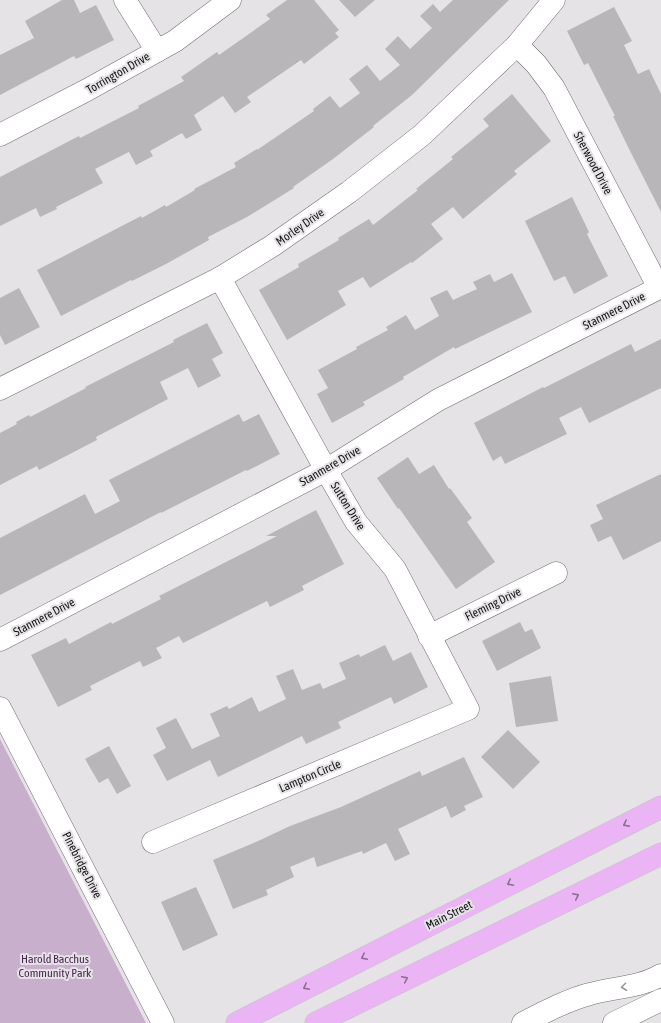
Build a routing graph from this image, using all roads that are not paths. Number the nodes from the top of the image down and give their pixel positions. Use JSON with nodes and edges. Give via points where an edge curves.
{"nodes":[{"id":1,"x":125,"y":0,"type":"edge"},
{"id":2,"x":230,"y":0,"type":"edge"},
{"id":3,"x":554,"y":0,"type":"edge"},
{"id":4,"x":517,"y":44,"type":"junction"},
{"id":5,"x":157,"y":51,"type":"junction"},
{"id":6,"x":0,"y":135,"type":"edge"},
{"id":7,"x":220,"y":278,"type":"junction"},
{"id":8,"x":658,"y":288,"type":"joint"},
{"id":9,"x":0,"y":389,"type":"edge"},
{"id":10,"x":326,"y":470,"type":"junction"},
{"id":11,"x":556,"y":573,"type":"dead end"},
{"id":12,"x":429,"y":636,"type":"junction"},
{"id":13,"x":0,"y":640,"type":"edge"},
{"id":14,"x":0,"y":708,"type":"edge"},
{"id":15,"x":468,"y":709,"type":"joint"},
{"id":16,"x":661,"y":807,"type":"edge"},
{"id":17,"x":153,"y":842,"type":"dead end"},
{"id":18,"x":661,"y":854,"type":"edge"},
{"id":19,"x":661,"y":975,"type":"edge"},
{"id":20,"x":661,"y":1000,"type":"edge"},
{"id":21,"x":555,"y":1016,"type":"edge"},
{"id":22,"x":163,"y":1023,"type":"edge"},
{"id":23,"x":236,"y":1023,"type":"edge"},
{"id":24,"x":316,"y":1023,"type":"edge"},
{"id":25,"x":523,"y":1023,"type":"edge"},
{"id":26,"x":614,"y":1023,"type":"edge"}],
"edges":[{"from":1,"to":5,"type":"street"},
{"from":2,"to":5,"type":"street","name":"Torrington Drive","via":[[175,41]]},
{"from":3,"to":4,"type":"street","name":"Morley Drive"},
{"from":4,"to":7,"type":"street","name":"Morley Drive","via":[[422,135],[349,192],[272,246]]},
{"from":4,"to":8,"type":"street","name":"Sherwood Drive","via":[[554,88]]},
{"from":5,"to":6,"type":"street","name":"Torrington Drive"},
{"from":7,"to":9,"type":"street","name":"Morley Drive"},
{"from":7,"to":10,"type":"street","name":"Sutton Drive"},
{"from":8,"to":10,"type":"street","name":"Stanmere Drive","via":[[438,400]]},
{"from":10,"to":12,"type":"street","name":"Sutton Drive","via":[[356,522],[395,570]]},
{"from":10,"to":13,"type":"street","name":"Stanmere Drive"},
{"from":11,"to":12,"type":"street","name":"Fleming Drive"},
{"from":12,"to":15,"type":"street","name":"Sutton Drive"},
{"from":14,"to":22,"type":"street","name":"Pinebridge Drive"},
{"from":15,"to":17,"type":"street","name":"Lampton Circle"},
{"from":16,"to":23,"type":"main road","name":"Main Street","one_way":true},
{"from":24,"to":18,"type":"main road","one_way":true},
{"from":19,"to":21,"type":"street","one_way":true,"via":[[634,986],[588,994],[569,1001]]},
{"from":20,"to":26,"type":"street"},
{"from":21,"to":25,"type":"street"}]}
